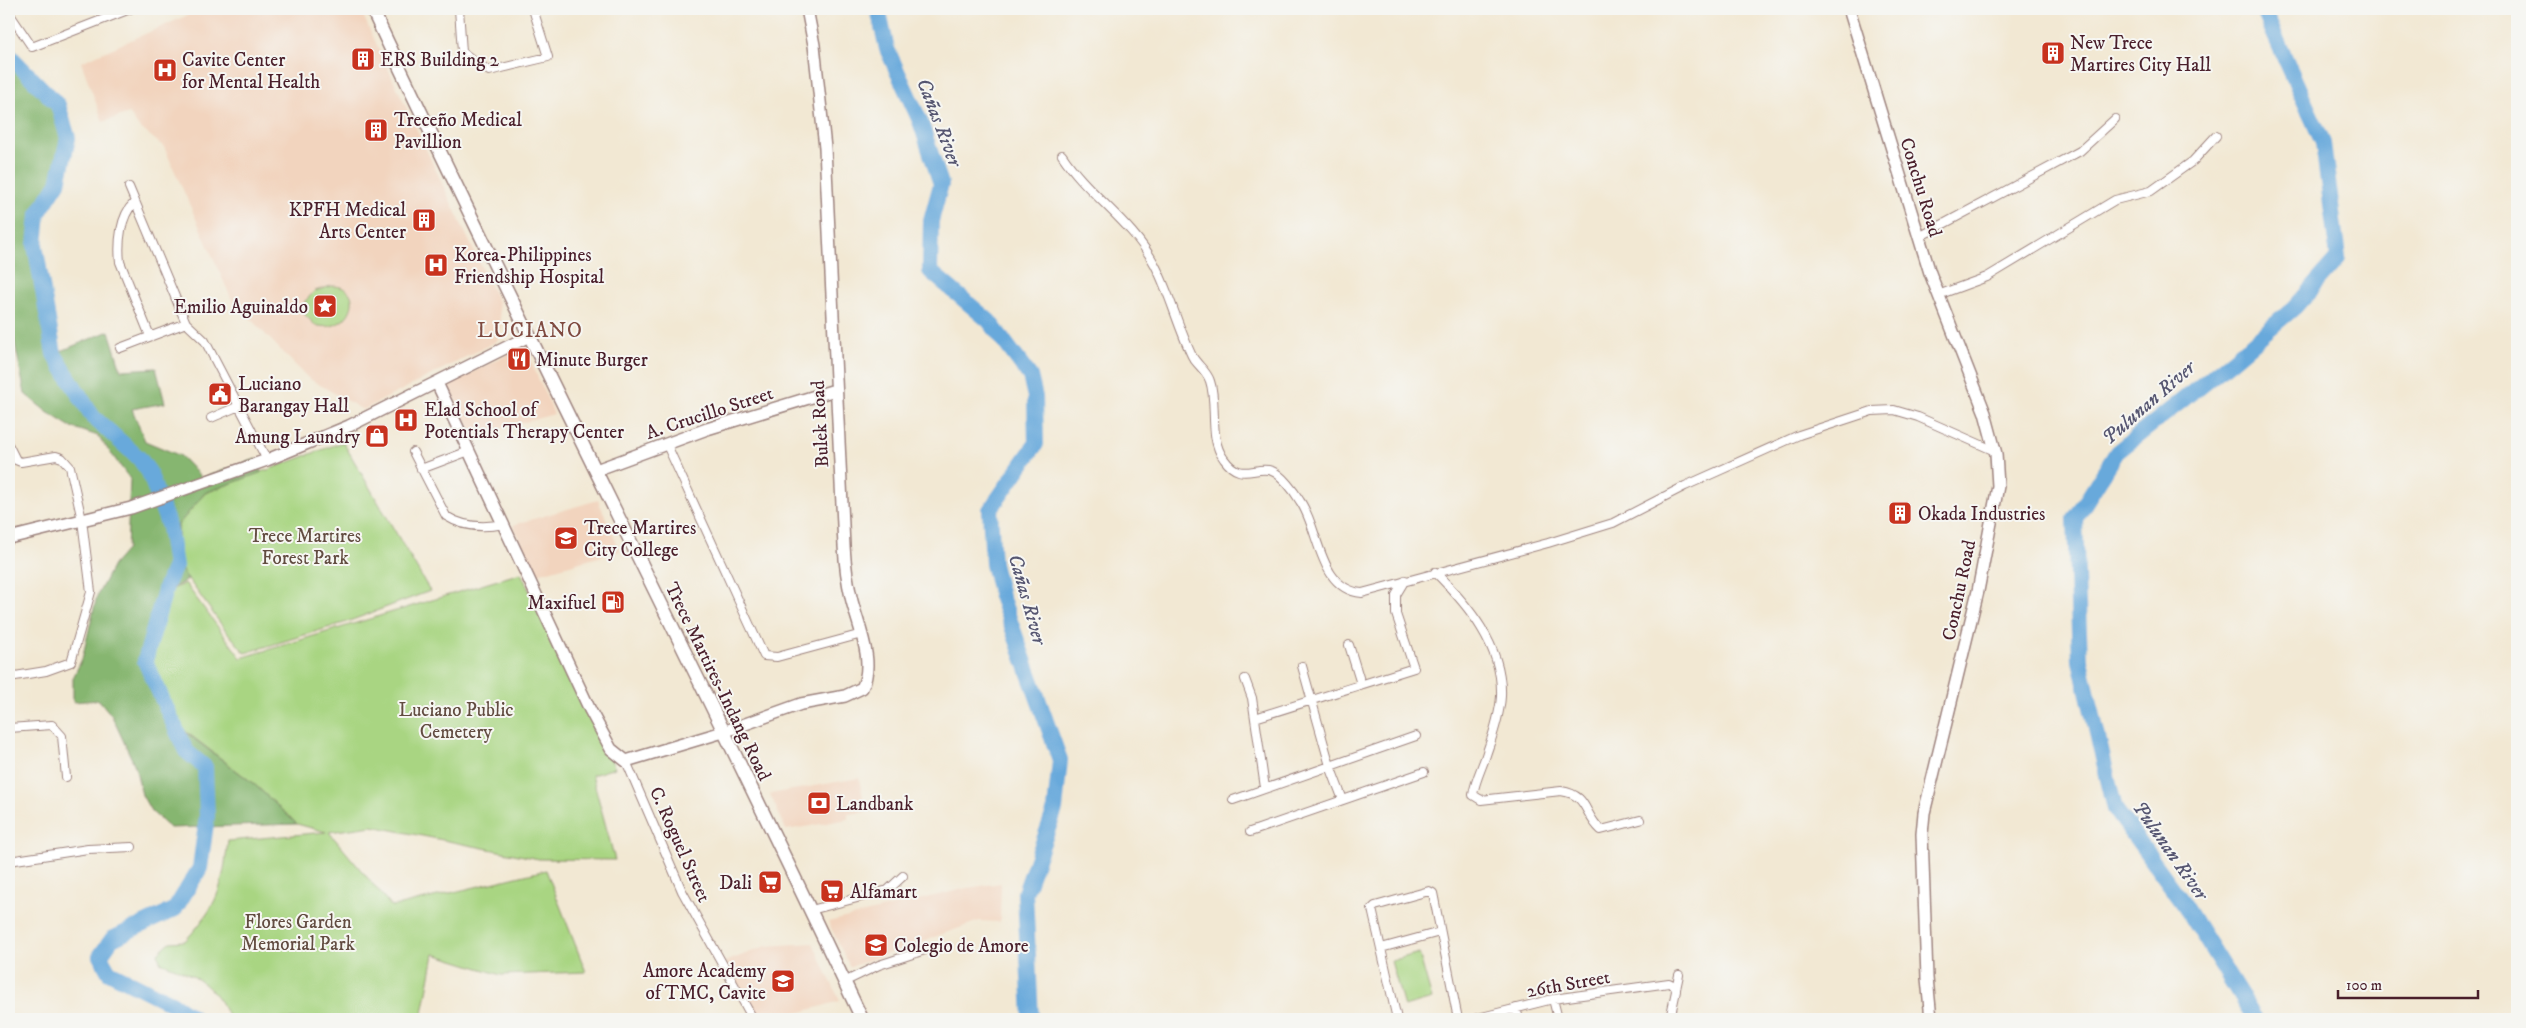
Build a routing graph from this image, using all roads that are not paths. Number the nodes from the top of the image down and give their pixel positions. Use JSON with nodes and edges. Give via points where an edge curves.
{"nodes":[{"id":1,"x":130,"y":9,"type":"edge"},
{"id":2,"x":372,"y":9,"type":"edge"},
{"id":3,"x":459,"y":9,"type":"edge"},
{"id":4,"x":533,"y":9,"type":"edge"},
{"id":5,"x":807,"y":9,"type":"edge"},
{"id":6,"x":1849,"y":9,"type":"edge"},
{"id":7,"x":9,"y":13,"type":"edge"},
{"id":8,"x":2114,"y":119,"type":"dead end"},
{"id":9,"x":2216,"y":136,"type":"dead end"},
{"id":10,"x":1062,"y":155,"type":"dead end"},
{"id":11,"x":129,"y":186,"type":"dead end"},
{"id":12,"x":134,"y":203,"type":"junction"},
{"id":13,"x":1919,"y":238,"type":"junction"},
{"id":14,"x":1938,"y":295,"type":"junction"},
{"id":15,"x":186,"y":323,"type":"junction"},
{"id":16,"x":150,"y":336,"type":"junction"},
{"id":17,"x":529,"y":336,"type":"junction"},
{"id":18,"x":120,"y":348,"type":"dead end"},
{"id":19,"x":437,"y":383,"type":"junction"},
{"id":20,"x":835,"y":390,"type":"junction"},
{"id":21,"x":239,"y":406,"type":"junction"},
{"id":22,"x":211,"y":418,"type":"dead end"},
{"id":23,"x":666,"y":443,"type":"junction"},
{"id":24,"x":9,"y":446,"type":"edge"},
{"id":25,"x":469,"y":451,"type":"junction"},
{"id":26,"x":1995,"y":451,"type":"junction"},
{"id":27,"x":413,"y":452,"type":"dead end"},
{"id":28,"x":267,"y":460,"type":"junction"},
{"id":29,"x":421,"y":469,"type":"junction"},
{"id":30,"x":596,"y":470,"type":"junction"},
{"id":31,"x":82,"y":520,"type":"junction"},
{"id":32,"x":504,"y":524,"type":"junction"},
{"id":33,"x":9,"y":538,"type":"edge"},
{"id":34,"x":1435,"y":572,"type":"junction"},
{"id":35,"x":1405,"y":580,"type":"junction"},
{"id":36,"x":862,"y":634,"type":"junction"},
{"id":37,"x":1349,"y":645,"type":"dead end"},
{"id":38,"x":1302,"y":666,"type":"dead end"},
{"id":39,"x":9,"y":677,"type":"edge"},
{"id":40,"x":1245,"y":679,"type":"dead end"},
{"id":41,"x":1361,"y":684,"type":"junction"},
{"id":42,"x":1312,"y":700,"type":"junction"},
{"id":43,"x":1255,"y":718,"type":"junction"},
{"id":44,"x":9,"y":728,"type":"edge"},
{"id":45,"x":723,"y":732,"type":"junction"},
{"id":46,"x":1416,"y":736,"type":"dead end"},
{"id":47,"x":626,"y":760,"type":"junction"},
{"id":48,"x":1330,"y":766,"type":"junction"},
{"id":49,"x":1424,"y":772,"type":"dead end"},
{"id":50,"x":66,"y":777,"type":"dead end"},
{"id":51,"x":1265,"y":788,"type":"junction"},
{"id":52,"x":1233,"y":800,"type":"dead end"},
{"id":53,"x":1343,"y":800,"type":"junction"},
{"id":54,"x":1640,"y":820,"type":"dead end"},
{"id":55,"x":1250,"y":832,"type":"dead end"},
{"id":56,"x":132,"y":847,"type":"dead end"},
{"id":57,"x":9,"y":861,"type":"edge"},
{"id":58,"x":903,"y":876,"type":"dead end"},
{"id":59,"x":811,"y":910,"type":"junction"},
{"id":60,"x":1440,"y":932,"type":"junction"},
{"id":61,"x":931,"y":948,"type":"dead end"},
{"id":62,"x":1381,"y":948,"type":"junction"},
{"id":63,"x":1679,"y":975,"type":"dead end"},
{"id":64,"x":844,"y":982,"type":"junction"},
{"id":65,"x":1676,"y":988,"type":"junction"},
{"id":66,"x":1553,"y":999,"type":"junction"},
{"id":67,"x":1516,"y":1008,"type":"junction"},
{"id":68,"x":753,"y":1019,"type":"edge"},
{"id":69,"x":862,"y":1019,"type":"edge"},
{"id":70,"x":1398,"y":1019,"type":"edge"},
{"id":71,"x":1458,"y":1019,"type":"edge"},
{"id":72,"x":1477,"y":1019,"type":"edge"},
{"id":73,"x":1519,"y":1019,"type":"edge"},
{"id":74,"x":1558,"y":1019,"type":"edge"},
{"id":75,"x":1670,"y":1019,"type":"edge"},
{"id":76,"x":1931,"y":1019,"type":"edge"}],
"edges":[{"from":1,"to":7,"type":"street","via":[[32,47]]},
{"from":2,"to":17,"type":"main road","name":"Trece Martires-Indang Road"},
{"from":3,"to":4,"type":"street","via":[[462,52],[490,70],[548,58]]},
{"from":5,"to":20,"type":"main road","name":"Bulek Road","via":[[825,148]]},
{"from":6,"to":13,"type":"main road","name":"Conchu Road"},
{"from":8,"to":13,"type":"street","via":[[2080,151]]},
{"from":9,"to":14,"type":"street","via":[[2194,161],[2151,191],[2115,200],[1987,277]]},
{"from":10,"to":35,"type":"street","via":[[1078,178],[1126,224],[1155,265],[1193,358],[1210,380],[1222,457],[1237,470],[1253,473],[1270,470],[1278,474],[1302,503],[1329,573],[1339,582],[1362,593]]},
{"from":11,"to":12,"type":"street"},
{"from":12,"to":15,"type":"street"},
{"from":12,"to":16,"type":"street","via":[[125,216],[120,262]]},
{"from":13,"to":14,"type":"main road","name":"Conchu Road"},
{"from":14,"to":26,"type":"main road","name":"Conchu Road","via":[[1986,413]]},
{"from":15,"to":16,"type":"street"},
{"from":15,"to":21,"type":"street","via":[[205,341]]},
{"from":16,"to":18,"type":"street"},
{"from":17,"to":19,"type":"main road"},
{"from":17,"to":30,"type":"main road","name":"Trece Martires-Indang Road"},
{"from":19,"to":25,"type":"main road"},
{"from":19,"to":28,"type":"main road","via":[[336,432]]},
{"from":20,"to":23,"type":"main road","name":"A. Crucillo Street"},
{"from":20,"to":36,"type":"main road","name":"Bulek Road","via":[[846,571]]},
{"from":21,"to":22,"type":"street"},
{"from":21,"to":28,"type":"street"},
{"from":23,"to":30,"type":"main road","name":"A. Crucillo Street"},
{"from":23,"to":36,"type":"street","via":[[764,656],[777,657]]},
{"from":24,"to":31,"type":"street","via":[[16,460],[21,462],[56,456],[62,458],[70,467]]},
{"from":25,"to":29,"type":"street"},
{"from":25,"to":32,"type":"main road"},
{"from":26,"to":34,"type":"street","via":[[1918,417],[1894,410],[1872,411],[1800,435],[1685,486],[1613,523]]},
{"from":26,"to":76,"type":"main road","name":"Conchu Road","via":[[1998,486],[1980,581],[1924,813],[1922,842]]},
{"from":27,"to":29,"type":"street"},
{"from":28,"to":31,"type":"main road","via":[[131,508]]},
{"from":29,"to":32,"type":"street","via":[[446,516],[486,528]]},
{"from":30,"to":45,"type":"main road","name":"Trece Martires-Indang Road"},
{"from":31,"to":33,"type":"main road"},
{"from":31,"to":39,"type":"street","via":[[91,592],[71,662],[46,671]]},
{"from":32,"to":47,"type":"main road","via":[[590,710],[611,749]]},
{"from":34,"to":35,"type":"street"},
{"from":34,"to":54,"type":"street","via":[[1477,620],[1500,678],[1500,703],[1473,795],[1481,800],[1561,791],[1582,799],[1601,830]]},
{"from":35,"to":41,"type":"street","via":[[1396,595],[1396,614],[1414,668]]},
{"from":36,"to":45,"type":"main road","name":"Bulek Road","via":[[866,679],[858,692],[815,700]]},
{"from":37,"to":41,"type":"street"},
{"from":38,"to":42,"type":"street"},
{"from":40,"to":43,"type":"street"},
{"from":41,"to":42,"type":"street"},
{"from":42,"to":43,"type":"street"},
{"from":42,"to":48,"type":"street"},
{"from":43,"to":51,"type":"street"},
{"from":44,"to":50,"type":"street","via":[[52,725],[62,736]]},
{"from":45,"to":47,"type":"main road","name":"Bulek Road"},
{"from":45,"to":59,"type":"main road","name":"Trece Martires-Indang Road"},
{"from":46,"to":48,"type":"street"},
{"from":47,"to":68,"type":"street","name":"C. Roguel Street","via":[[682,892]]},
{"from":48,"to":51,"type":"street"},
{"from":48,"to":53,"type":"street"},
{"from":49,"to":53,"type":"street"},
{"from":51,"to":52,"type":"street"},
{"from":53,"to":55,"type":"street"},
{"from":56,"to":57,"type":"street","via":[[88,849]]},
{"from":58,"to":59,"type":"street","via":[[888,890]]},
{"from":59,"to":64,"type":"main road","name":"Trece Martires-Indang Road"},
{"from":60,"to":62,"type":"street"},
{"from":60,"to":62,"type":"street","via":[[1433,893],[1428,891],[1375,906],[1372,911]]},
{"from":60,"to":71,"type":"street"},
{"from":61,"to":64,"type":"street","via":[[880,965]]},
{"from":62,"to":70,"type":"street"},
{"from":63,"to":65,"type":"street"},
{"from":64,"to":69,"type":"main road","name":"Trece Martires-Indang Road"},
{"from":65,"to":66,"type":"street","name":"26th Street","via":[[1669,983]]},
{"from":65,"to":75,"type":"street"},
{"from":66,"to":67,"type":"street","name":"26th Street"},
{"from":66,"to":74,"type":"street"},
{"from":67,"to":72,"type":"street","name":"26th Street"},
{"from":67,"to":73,"type":"street"}]}
